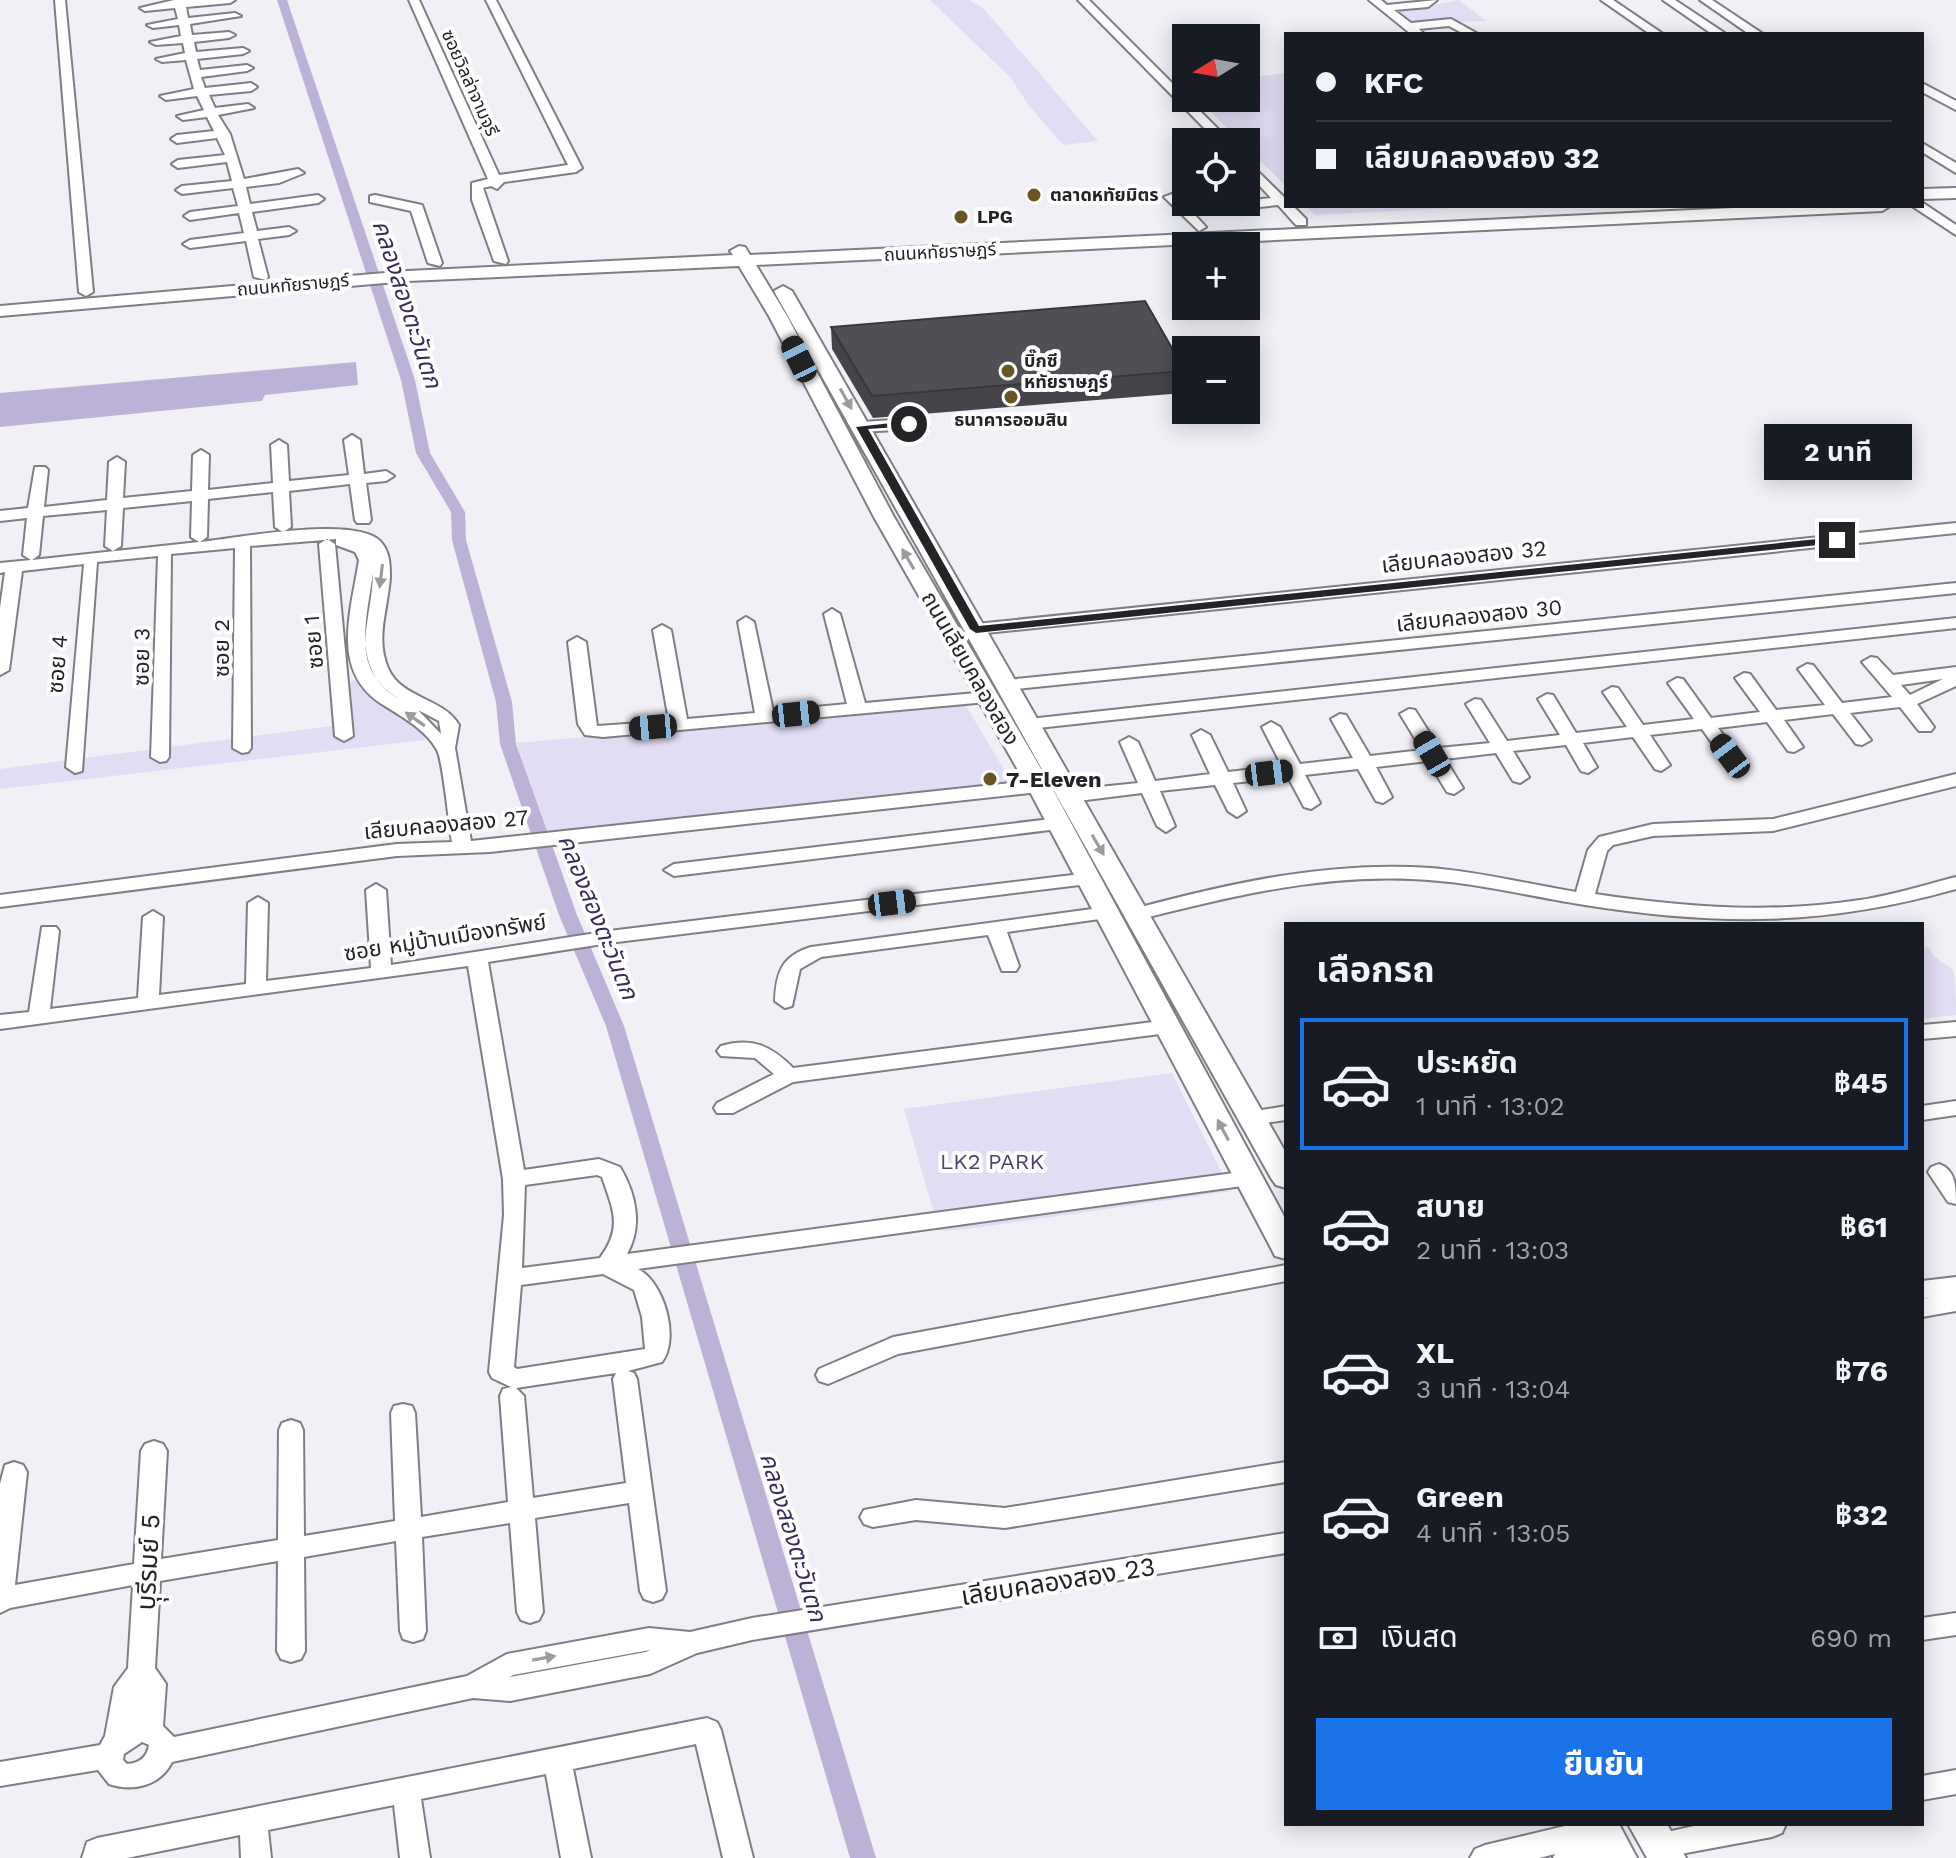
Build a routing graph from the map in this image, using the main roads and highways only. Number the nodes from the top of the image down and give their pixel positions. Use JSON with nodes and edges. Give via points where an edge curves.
{"nodes":[{"id":1,"x":1956,"y":193,"type":"edge"},
{"id":2,"x":1924,"y":194,"type":"edge"},
{"id":3,"x":1956,"y":204,"type":"edge"},
{"id":4,"x":1924,"y":205,"type":"edge"},
{"id":5,"x":1604,"y":208,"type":"edge"},
{"id":6,"x":1827,"y":208,"type":"edge"},
{"id":7,"x":1305,"y":227,"type":"junction"},
{"id":8,"x":750,"y":262,"type":"junction"},
{"id":9,"x":406,"y":270,"type":"junction"},
{"id":10,"x":344,"y":274,"type":"junction"},
{"id":11,"x":0,"y":299,"type":"edge"},
{"id":12,"x":0,"y":311,"type":"edge"},
{"id":13,"x":911,"y":512,"type":"junction"},
{"id":14,"x":884,"y":517,"type":"junction"},
{"id":15,"x":997,"y":691,"type":"junction"},
{"id":16,"x":1284,"y":1174,"type":"edge"},
{"id":17,"x":1284,"y":1244,"type":"edge"}],
"edges":[{"from":1,"to":2,"type":"main road"},
{"from":3,"to":4,"type":"main road"},
{"from":5,"to":7,"type":"main road","name":"ถนนหทัยราษฎร์"},
{"from":6,"to":7,"type":"main road","name":"ถนนหทัยราษฎร์"},
{"from":7,"to":8,"type":"main road","name":"ถนนหทัยราษฎร์","via":[[1199,227]]},
{"from":7,"to":8,"type":"main road","name":"ถนนหทัยราษฎร์","via":[[797,259],[784,264]]},
{"from":8,"to":9,"type":"main road","name":"ถนนหทัยราษฎร์"},
{"from":8,"to":9,"type":"main road","name":"ถนนหทัยราษฎร์","via":[[501,261],[435,263]]},
{"from":8,"to":13,"type":"main road","name":"ถนนเลียบคลองสอง","one_way":true},
{"from":8,"to":14,"type":"main road","name":"ถนนเลียบคลองสอง"},
{"from":9,"to":10,"type":"main road","name":"ถนนหทัยราษฎร์"},
{"from":10,"to":11,"type":"main road","name":"ถนนหทัยราษฎร์"},
{"from":10,"to":12,"type":"main road","name":"ถนนหทัยราษฎร์"},
{"from":13,"to":14,"type":"main road"},
{"from":13,"to":15,"type":"main road","name":"ถนนเลียบคลองสอง","via":[[976,629]]},
{"from":15,"to":14,"type":"main road","name":"ถนนเลียบคลองสอง","one_way":true},
{"from":15,"to":16,"type":"main road","name":"ถนนเลียบคลองสอง","one_way":true,"via":[[1029,724]]},
{"from":17,"to":15,"type":"main road","name":"ถนนเลียบคลองสอง","one_way":true,"via":[[1039,786]]}]}
